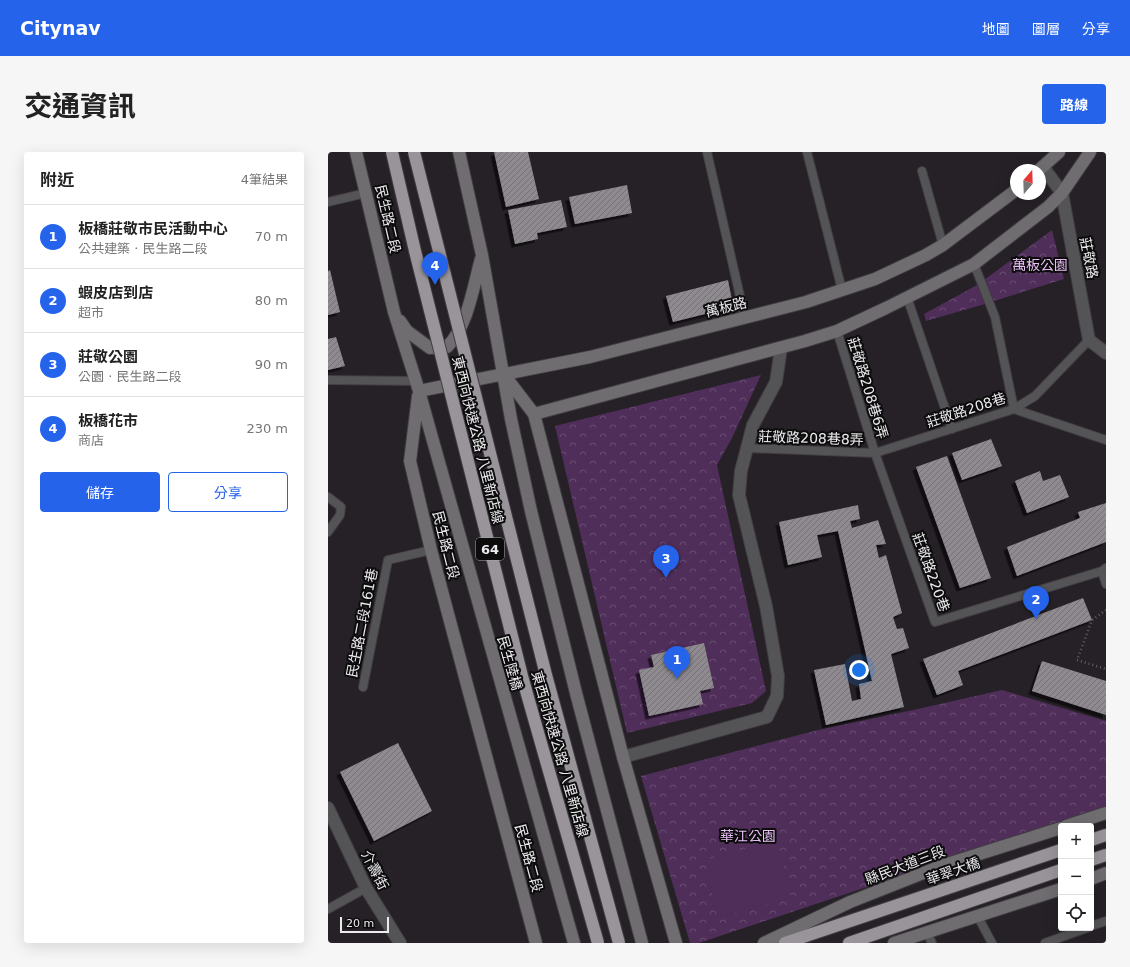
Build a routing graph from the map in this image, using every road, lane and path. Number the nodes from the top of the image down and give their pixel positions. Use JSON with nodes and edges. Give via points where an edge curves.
{"nodes":[{"id":1,"x":356,"y":152,"type":"edge"},
{"id":2,"x":392,"y":152,"type":"edge"},
{"id":3,"x":414,"y":152,"type":"edge"},
{"id":4,"x":459,"y":152,"type":"edge"},
{"id":5,"x":707,"y":152,"type":"edge"},
{"id":6,"x":807,"y":152,"type":"edge"},
{"id":7,"x":1059,"y":152,"type":"edge"},
{"id":8,"x":1090,"y":152,"type":"edge"},
{"id":9,"x":1046,"y":164,"type":"edge"},
{"id":10,"x":922,"y":172,"type":"dead end"},
{"id":11,"x":1046,"y":174,"type":"edge"},
{"id":12,"x":366,"y":192,"type":"junction"},
{"id":13,"x":1062,"y":193,"type":"junction"},
{"id":14,"x":1010,"y":195,"type":"edge"},
{"id":15,"x":328,"y":202,"type":"edge"},
{"id":16,"x":943,"y":245,"type":"junction"},
{"id":17,"x":482,"y":255,"type":"junction"},
{"id":18,"x":974,"y":264,"type":"junction"},
{"id":19,"x":842,"y":290,"type":"junction"},
{"id":20,"x":907,"y":297,"type":"junction"},
{"id":21,"x":394,"y":312,"type":"junction"},
{"id":22,"x":745,"y":318,"type":"junction"},
{"id":23,"x":837,"y":330,"type":"junction"},
{"id":24,"x":1089,"y":340,"type":"junction"},
{"id":25,"x":781,"y":348,"type":"junction"},
{"id":26,"x":1106,"y":353,"type":"edge"},
{"id":27,"x":503,"y":374,"type":"junction"},
{"id":28,"x":328,"y":380,"type":"edge"},
{"id":29,"x":417,"y":386,"type":"junction"},
{"id":30,"x":1014,"y":410,"type":"junction"},
{"id":31,"x":534,"y":414,"type":"junction"},
{"id":32,"x":952,"y":429,"type":"junction"},
{"id":33,"x":1106,"y":440,"type":"edge"},
{"id":34,"x":747,"y":448,"type":"junction"},
{"id":35,"x":875,"y":453,"type":"junction"},
{"id":36,"x":328,"y":497,"type":"edge"},
{"id":37,"x":328,"y":532,"type":"edge"},
{"id":38,"x":431,"y":550,"type":"junction"},
{"id":39,"x":1104,"y":570,"type":"edge"},
{"id":40,"x":1106,"y":584,"type":"edge"},
{"id":41,"x":1106,"y":610,"type":"edge"},
{"id":42,"x":1106,"y":669,"type":"edge"},
{"id":43,"x":363,"y":687,"type":"dead end"},
{"id":44,"x":623,"y":757,"type":"junction"},
{"id":45,"x":328,"y":808,"type":"edge"},
{"id":46,"x":1106,"y":813,"type":"edge"},
{"id":47,"x":1075,"y":823,"type":"edge"},
{"id":48,"x":1058,"y":829,"type":"edge"},
{"id":49,"x":1106,"y":835,"type":"edge"},
{"id":50,"x":1094,"y":839,"type":"edge"},
{"id":51,"x":1058,"y":851,"type":"edge"},
{"id":52,"x":1106,"y":855,"type":"edge"},
{"id":53,"x":1094,"y":859,"type":"edge"},
{"id":54,"x":1058,"y":871,"type":"edge"},
{"id":55,"x":1106,"y":873,"type":"edge"},
{"id":56,"x":1094,"y":877,"type":"edge"},
{"id":57,"x":366,"y":888,"type":"junction"},
{"id":58,"x":1058,"y":890,"type":"edge"},
{"id":59,"x":328,"y":909,"type":"edge"},
{"id":60,"x":978,"y":917,"type":"junction"},
{"id":61,"x":1106,"y":921,"type":"edge"},
{"id":62,"x":1094,"y":925,"type":"edge"},
{"id":63,"x":1078,"y":931,"type":"edge"},
{"id":64,"x":930,"y":938,"type":"edge"},
{"id":65,"x":400,"y":943,"type":"edge"},
{"id":66,"x":536,"y":943,"type":"edge"},
{"id":67,"x":574,"y":943,"type":"edge"},
{"id":68,"x":598,"y":943,"type":"edge"},
{"id":69,"x":619,"y":943,"type":"edge"},
{"id":70,"x":642,"y":943,"type":"edge"},
{"id":71,"x":676,"y":943,"type":"edge"},
{"id":72,"x":764,"y":943,"type":"edge"},
{"id":73,"x":785,"y":943,"type":"edge"},
{"id":74,"x":849,"y":943,"type":"edge"},
{"id":75,"x":894,"y":943,"type":"edge"},
{"id":76,"x":992,"y":943,"type":"edge"},
{"id":77,"x":1045,"y":943,"type":"edge"}],
"edges":[{"from":1,"to":12,"type":"main road","name":"民生路二段"},
{"from":2,"to":68,"type":"highway","name":"東西向快速公路 八里新店線","number":"64","bridge":true,"via":[[523,680]]},
{"from":3,"to":69,"type":"highway","name":"東西向快速公路 八里新店線","number":"64","bridge":true,"via":[[544,667]]},
{"from":4,"to":17,"type":"main road"},
{"from":5,"to":22,"type":"lane"},
{"from":6,"to":19,"type":"lane"},
{"from":7,"to":9,"type":"main road"},
{"from":8,"to":13,"type":"main road"},
{"from":10,"to":16,"type":"lane"},
{"from":11,"to":13,"type":"street","name":"莊敬路"},
{"from":12,"to":15,"type":"lane"},
{"from":12,"to":21,"type":"main road","name":"民生路二段"},
{"from":13,"to":18,"type":"main road"},
{"from":13,"to":24,"type":"street","name":"莊敬路"},
{"from":14,"to":16,"type":"main road","name":"萬板路"},
{"from":16,"to":19,"type":"main road","name":"萬板路","via":[[875,279]]},
{"from":17,"to":21,"type":"main road","via":[[464,320],[455,339],[447,347],[430,348],[407,332]]},
{"from":17,"to":27,"type":"main road"},
{"from":18,"to":20,"type":"main road"},
{"from":18,"to":30,"type":"lane","via":[[995,317]]},
{"from":19,"to":22,"type":"main road","name":"萬板路"},
{"from":20,"to":23,"type":"main road"},
{"from":20,"to":32,"type":"lane"},
{"from":21,"to":29,"type":"main road","name":"民生路二段"},
{"from":22,"to":27,"type":"main road","name":"萬板路","via":[[590,357]]},
{"from":23,"to":25,"type":"main road"},
{"from":23,"to":35,"type":"lane","name":"莊敬路208巷6弄"},
{"from":24,"to":26,"type":"street"},
{"from":24,"to":30,"type":"lane","name":"莊敬路208巷","via":[[1035,396]]},
{"from":25,"to":31,"type":"main road"},
{"from":25,"to":34,"type":"street","via":[[776,382],[753,425]]},
{"from":27,"to":29,"type":"main road","name":"萬板路"},
{"from":27,"to":31,"type":"main road"},
{"from":27,"to":70,"type":"main road","via":[[511,419],[576,693]]},
{"from":28,"to":29,"type":"lane"},
{"from":29,"to":38,"type":"main road","name":"民生路二段","via":[[410,461]]},
{"from":29,"to":67,"type":"main road","name":"民生陸橋"},
{"from":30,"to":32,"type":"lane","name":"莊敬路208巷"},
{"from":30,"to":33,"type":"lane"},
{"from":31,"to":44,"type":"main road"},
{"from":32,"to":35,"type":"lane","name":"莊敬路208巷"},
{"from":34,"to":35,"type":"lane","name":"莊敬路208巷8弄"},
{"from":34,"to":44,"type":"street","via":[[738,495],[768,621],[778,676],[777,696],[767,717]]},
{"from":35,"to":39,"type":"lane","name":"莊敬路220巷","via":[[935,622]]},
{"from":36,"to":37,"type":"lane","via":[[341,507],[340,515]]},
{"from":38,"to":43,"type":"lane","name":"民生路二段161巷","via":[[388,560]]},
{"from":38,"to":66,"type":"main road","name":"民生路二段"},
{"from":39,"to":40,"type":"lane"},
{"from":41,"to":42,"type":"path","via":[[1092,620],[1077,660]]},
{"from":44,"to":71,"type":"main road"},
{"from":45,"to":57,"type":"street","name":"介壽街"},
{"from":46,"to":47,"type":"main road"},
{"from":48,"to":72,"type":"main road","name":"縣民大道三段","via":[[941,866],[850,902]]},
{"from":49,"to":50,"type":"highway"},
{"from":51,"to":73,"type":"highway","name":"華翠大橋"},
{"from":52,"to":53,"type":"highway"},
{"from":54,"to":74,"type":"highway"},
{"from":55,"to":56,"type":"main road"},
{"from":57,"to":59,"type":"lane"},
{"from":57,"to":65,"type":"street","name":"介壽街"},
{"from":58,"to":60,"type":"main road"},
{"from":60,"to":64,"type":"main road"},
{"from":60,"to":76,"type":"lane"},
{"from":61,"to":62,"type":"lane"},
{"from":63,"to":77,"type":"lane"},
{"from":64,"to":75,"type":"main road"}]}
